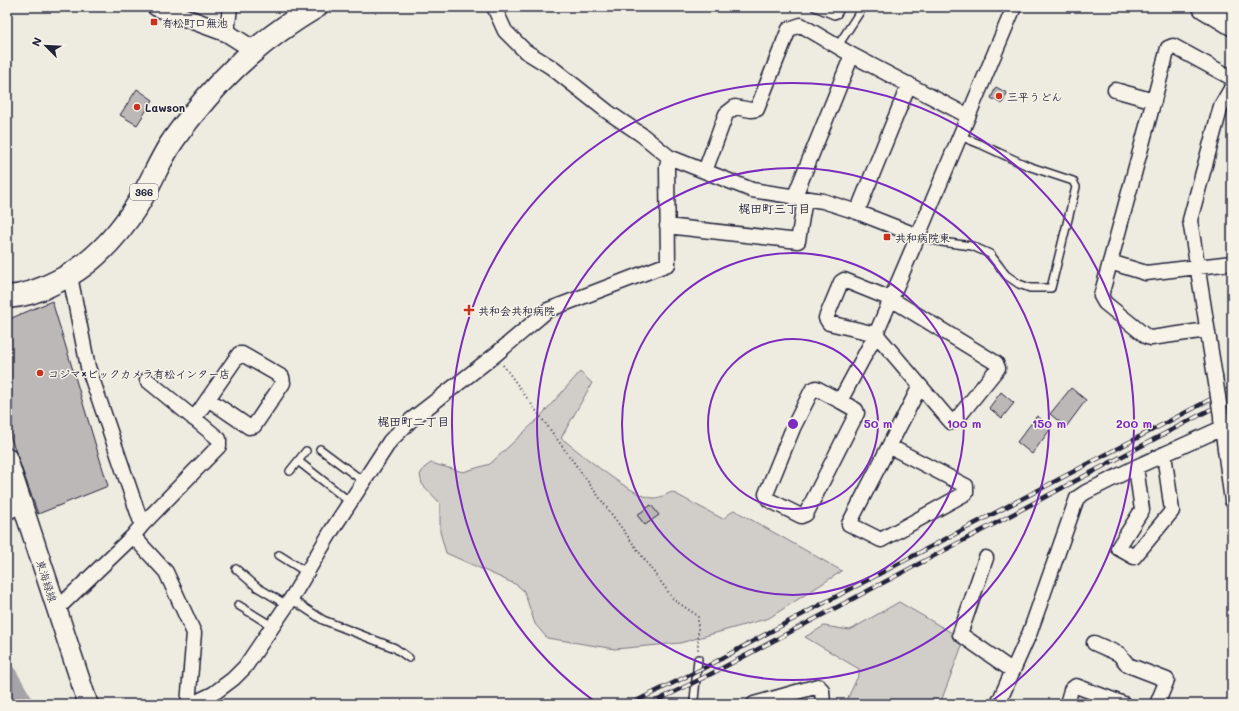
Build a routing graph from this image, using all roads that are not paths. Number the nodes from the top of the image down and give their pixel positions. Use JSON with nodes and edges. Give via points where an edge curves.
{"nodes":[{"id":1,"x":156,"y":7,"type":"edge"},
{"id":2,"x":230,"y":7,"type":"edge"},
{"id":3,"x":316,"y":7,"type":"edge"},
{"id":4,"x":494,"y":7,"type":"edge"},
{"id":5,"x":815,"y":7,"type":"edge"},
{"id":6,"x":841,"y":7,"type":"edge"},
{"id":7,"x":863,"y":7,"type":"edge"},
{"id":8,"x":1014,"y":7,"type":"edge"},
{"id":9,"x":1204,"y":7,"type":"edge"},
{"id":10,"x":1232,"y":24,"type":"edge"},
{"id":11,"x":227,"y":32,"type":"junction"},
{"id":12,"x":837,"y":47,"type":"junction"},
{"id":13,"x":254,"y":50,"type":"junction"},
{"id":14,"x":852,"y":55,"type":"junction"},
{"id":15,"x":1232,"y":78,"type":"edge"},
{"id":16,"x":909,"y":84,"type":"junction"},
{"id":17,"x":1232,"y":87,"type":"edge"},
{"id":18,"x":1116,"y":90,"type":"dead end"},
{"id":19,"x":1154,"y":101,"type":"junction"},
{"id":20,"x":968,"y":116,"type":"junction"},
{"id":21,"x":960,"y":136,"type":"junction"},
{"id":22,"x":669,"y":157,"type":"junction"},
{"id":23,"x":705,"y":170,"type":"junction"},
{"id":24,"x":799,"y":198,"type":"junction"},
{"id":25,"x":857,"y":212,"type":"junction"},
{"id":26,"x":668,"y":226,"type":"junction"},
{"id":27,"x":918,"y":236,"type":"junction"},
{"id":28,"x":1110,"y":262,"type":"junction"},
{"id":29,"x":1232,"y":263,"type":"edge"},
{"id":30,"x":1198,"y":267,"type":"junction"},
{"id":31,"x":70,"y":276,"type":"junction"},
{"id":32,"x":7,"y":297,"type":"edge"},
{"id":33,"x":891,"y":299,"type":"junction"},
{"id":34,"x":1207,"y":330,"type":"junction"},
{"id":35,"x":876,"y":334,"type":"junction"},
{"id":36,"x":147,"y":380,"type":"dead end"},
{"id":37,"x":920,"y":386,"type":"junction"},
{"id":38,"x":208,"y":400,"type":"junction"},
{"id":39,"x":840,"y":401,"type":"junction"},
{"id":40,"x":194,"y":419,"type":"junction"},
{"id":41,"x":1221,"y":422,"type":"junction"},
{"id":42,"x":889,"y":446,"type":"junction"},
{"id":43,"x":320,"y":449,"type":"dead end"},
{"id":44,"x":306,"y":451,"type":"dead end"},
{"id":45,"x":1164,"y":454,"type":"junction"},
{"id":46,"x":7,"y":458,"type":"edge"},
{"id":47,"x":298,"y":461,"type":"junction"},
{"id":48,"x":1136,"y":467,"type":"junction"},
{"id":49,"x":290,"y":471,"type":"dead end"},
{"id":50,"x":363,"y":481,"type":"junction"},
{"id":51,"x":1232,"y":500,"type":"edge"},
{"id":52,"x":350,"y":502,"type":"junction"},
{"id":53,"x":14,"y":508,"type":"edge"},
{"id":54,"x":138,"y":531,"type":"junction"},
{"id":55,"x":279,"y":555,"type":"dead end"},
{"id":56,"x":986,"y":558,"type":"dead end"},
{"id":57,"x":236,"y":569,"type":"dead end"},
{"id":58,"x":306,"y":572,"type":"junction"},
{"id":59,"x":289,"y":602,"type":"junction"},
{"id":60,"x":238,"y":605,"type":"dead end"},
{"id":61,"x":56,"y":610,"type":"junction"},
{"id":62,"x":272,"y":626,"type":"junction"},
{"id":63,"x":1094,"y":643,"type":"dead end"},
{"id":64,"x":409,"y":658,"type":"dead end"},
{"id":65,"x":698,"y":659,"type":"road end"},
{"id":66,"x":1013,"y":671,"type":"junction"},
{"id":67,"x":88,"y":704,"type":"edge"},
{"id":68,"x":188,"y":704,"type":"edge"},
{"id":69,"x":192,"y":704,"type":"edge"},
{"id":70,"x":696,"y":704,"type":"edge"},
{"id":71,"x":754,"y":704,"type":"edge"},
{"id":72,"x":823,"y":704,"type":"edge"},
{"id":73,"x":998,"y":704,"type":"edge"},
{"id":74,"x":1067,"y":704,"type":"edge"},
{"id":75,"x":1124,"y":704,"type":"edge"},
{"id":76,"x":1157,"y":704,"type":"edge"}],
"edges":[{"from":1,"to":11,"type":"street"},
{"from":2,"to":11,"type":"street"},
{"from":3,"to":13,"type":"highway","number":"366"},
{"from":4,"to":22,"type":"street","via":[[505,31],[525,50],[551,66]]},
{"from":5,"to":6,"type":"lane","via":[[834,15]]},
{"from":7,"to":12,"type":"lane"},
{"from":8,"to":20,"type":"street"},
{"from":9,"to":10,"type":"highway"},
{"from":11,"to":13,"type":"street"},
{"from":12,"to":14,"type":"street"},
{"from":12,"to":23,"type":"street","via":[[801,25],[789,29],[757,109],[735,108],[726,114]]},
{"from":13,"to":31,"type":"highway","number":"366","via":[[211,92],[171,144],[138,203],[118,232],[97,256]]},
{"from":14,"to":16,"type":"street"},
{"from":14,"to":24,"type":"street"},
{"from":15,"to":19,"type":"street","via":[[1174,46],[1168,48]]},
{"from":16,"to":20,"type":"street"},
{"from":16,"to":25,"type":"street"},
{"from":17,"to":30,"type":"street","via":[[1221,106],[1190,220]]},
{"from":18,"to":19,"type":"street"},
{"from":19,"to":28,"type":"street"},
{"from":20,"to":21,"type":"street"},
{"from":21,"to":27,"type":"street"},
{"from":21,"to":27,"type":"lane","via":[[1028,166],[1073,181],[1076,187],[1051,288],[1030,288],[1019,284],[1006,276],[990,254],[972,246]]},
{"from":22,"to":23,"type":"street"},
{"from":22,"to":26,"type":"street"},
{"from":23,"to":24,"type":"street","via":[[752,190]]},
{"from":24,"to":25,"type":"street","via":[[823,201]]},
{"from":24,"to":26,"type":"street","via":[[798,241]]},
{"from":25,"to":27,"type":"street"},
{"from":26,"to":50,"type":"street","via":[[668,264],[548,310],[495,355],[410,420],[390,441]]},
{"from":27,"to":33,"type":"street"},
{"from":28,"to":30,"type":"street","via":[[1146,273]]},
{"from":28,"to":34,"type":"street","via":[[1101,296],[1105,303],[1147,337]]},
{"from":29,"to":30,"type":"street"},
{"from":30,"to":34,"type":"street"},
{"from":31,"to":32,"type":"highway","number":"366","via":[[19,296]]},
{"from":31,"to":54,"type":"street","via":[[88,367]]},
{"from":33,"to":35,"type":"street"},
{"from":33,"to":35,"type":"street","via":[[844,280],[840,282],[826,318],[829,323]]},
{"from":33,"to":37,"type":"street","via":[[996,363],[998,368],[956,420],[951,422]]},
{"from":34,"to":41,"type":"street","bridge":true},
{"from":35,"to":37,"type":"street"},
{"from":35,"to":39,"type":"street"},
{"from":36,"to":40,"type":"street"},
{"from":37,"to":42,"type":"street"},
{"from":38,"to":38,"type":"street","via":[[239,354],[282,378],[283,383],[254,426],[249,427]]},
{"from":38,"to":40,"type":"street"},
{"from":39,"to":39,"type":"street","via":[[857,413],[806,514],[801,516],[769,500],[766,494],[793,428],[812,390],[816,388]]},
{"from":40,"to":54,"type":"street","via":[[219,439],[219,446]]},
{"from":41,"to":45,"type":"street"},
{"from":41,"to":51,"type":"street"},
{"from":42,"to":42,"type":"street","via":[[849,524],[881,540],[966,493],[966,486]]},
{"from":43,"to":50,"type":"lane"},
{"from":44,"to":47,"type":"lane"},
{"from":45,"to":48,"type":"street"},
{"from":45,"to":48,"type":"street","via":[[1172,511],[1134,557],[1118,548],[1142,510]]},
{"from":46,"to":53,"type":"main road","name":"東海緑線"},
{"from":47,"to":49,"type":"lane"},
{"from":47,"to":52,"type":"lane"},
{"from":48,"to":66,"type":"street","via":[[1077,498],[1030,632]]},
{"from":50,"to":52,"type":"street"},
{"from":52,"to":58,"type":"street"},
{"from":53,"to":61,"type":"main road","name":"東海緑線"},
{"from":54,"to":61,"type":"street"},
{"from":54,"to":68,"type":"street","via":[[166,572],[194,633]]},
{"from":55,"to":58,"type":"lane"},
{"from":56,"to":66,"type":"street","via":[[960,634]]},
{"from":57,"to":59,"type":"lane","via":[[257,587]]},
{"from":58,"to":59,"type":"street"},
{"from":59,"to":62,"type":"street"},
{"from":59,"to":64,"type":"lane","via":[[323,620],[395,648]]},
{"from":60,"to":62,"type":"lane"},
{"from":61,"to":67,"type":"main road","name":"東海緑線"},
{"from":62,"to":69,"type":"street","via":[[233,679],[213,694]]},
{"from":63,"to":76,"type":"street","via":[[1119,654],[1128,665],[1167,680]]},
{"from":65,"to":70,"type":"lane","via":[[694,700]]},
{"from":66,"to":73,"type":"street"},
{"from":71,"to":72,"type":"street","via":[[818,686],[822,690]]},
{"from":74,"to":75,"type":"street","via":[[1071,690],[1076,686]]}]}
